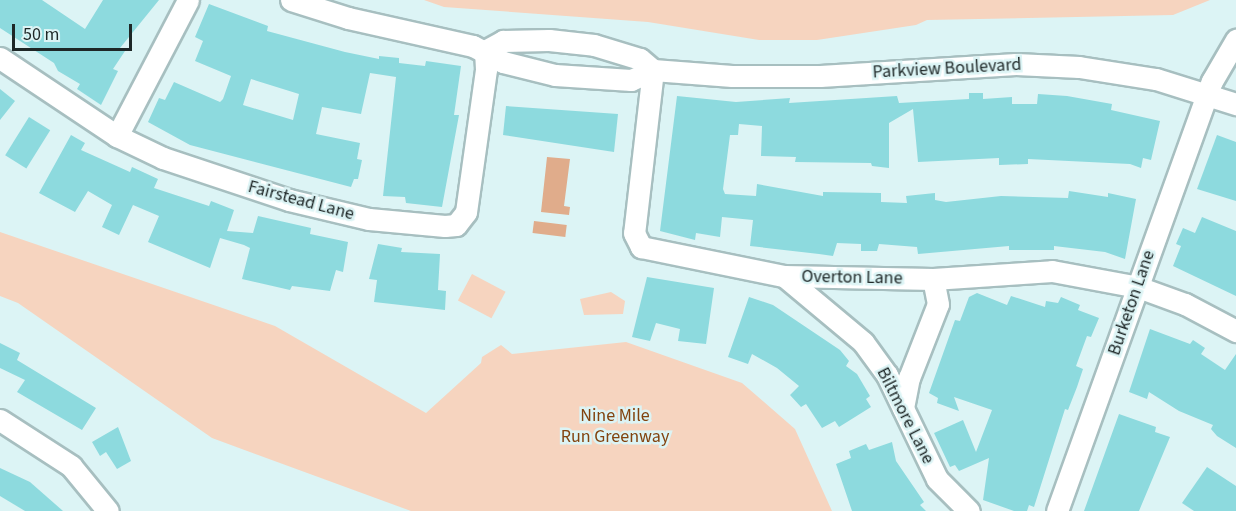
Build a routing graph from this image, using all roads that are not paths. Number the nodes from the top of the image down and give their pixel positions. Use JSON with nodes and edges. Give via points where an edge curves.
{"nodes":[{"id":1,"x":188,"y":0,"type":"edge"},
{"id":2,"x":291,"y":0,"type":"edge"},
{"id":3,"x":1236,"y":40,"type":"edge"},
{"id":4,"x":485,"y":51,"type":"junction"},
{"id":5,"x":0,"y":58,"type":"edge"},
{"id":6,"x":653,"y":70,"type":"junction"},
{"id":7,"x":1207,"y":96,"type":"junction"},
{"id":8,"x":1236,"y":104,"type":"edge"},
{"id":9,"x":117,"y":136,"type":"junction"},
{"id":10,"x":784,"y":276,"type":"junction"},
{"id":11,"x":933,"y":279,"type":"junction"},
{"id":12,"x":1138,"y":287,"type":"junction"},
{"id":13,"x":1236,"y":331,"type":"edge"},
{"id":14,"x":903,"y":408,"type":"junction"},
{"id":15,"x":0,"y":420,"type":"edge"},
{"id":16,"x":108,"y":511,"type":"edge"},
{"id":17,"x":969,"y":511,"type":"edge"},
{"id":18,"x":1057,"y":511,"type":"edge"}],
"edges":[{"from":1,"to":9,"type":"street"},
{"from":2,"to":4,"type":"street","name":"Parkview Boulevard"},
{"from":3,"to":7,"type":"street","name":"Burketon Lane"},
{"from":4,"to":6,"type":"street","name":"Parkview Boulevard","via":[[503,62],[593,80],[631,80]]},
{"from":4,"to":6,"type":"street","name":"Parkview Boulevard","via":[[503,41],[594,45],[640,59]]},
{"from":4,"to":9,"type":"street","name":"Fairstead Lane","via":[[486,69],[466,212],[456,225],[400,225],[289,200],[173,162]]},
{"from":5,"to":9,"type":"street","name":"Fairstead Lane"},
{"from":6,"to":7,"type":"street","name":"Parkview Boulevard","via":[[732,76],[820,75],[1016,63],[1079,67],[1156,79]]},
{"from":6,"to":10,"type":"street","name":"Overton Lane","via":[[635,242],[659,252]]},
{"from":7,"to":8,"type":"street","name":"Parkview Boulevard"},
{"from":7,"to":12,"type":"street","name":"Burketon Lane"},
{"from":10,"to":11,"type":"street","name":"Overton Lane"},
{"from":10,"to":14,"type":"street","name":"Biltmore Lane","via":[[863,342],[887,375]]},
{"from":11,"to":12,"type":"street","name":"Overton Lane","via":[[1052,271]]},
{"from":11,"to":14,"type":"street","via":[[938,304],[909,378]]},
{"from":12,"to":13,"type":"street","name":"Overton Lane","via":[[1185,304]]},
{"from":12,"to":18,"type":"street","name":"Burketon Lane"},
{"from":14,"to":17,"type":"street","name":"Biltmore Lane","via":[[937,479]]},
{"from":15,"to":16,"type":"street","via":[[71,466]]}]}
